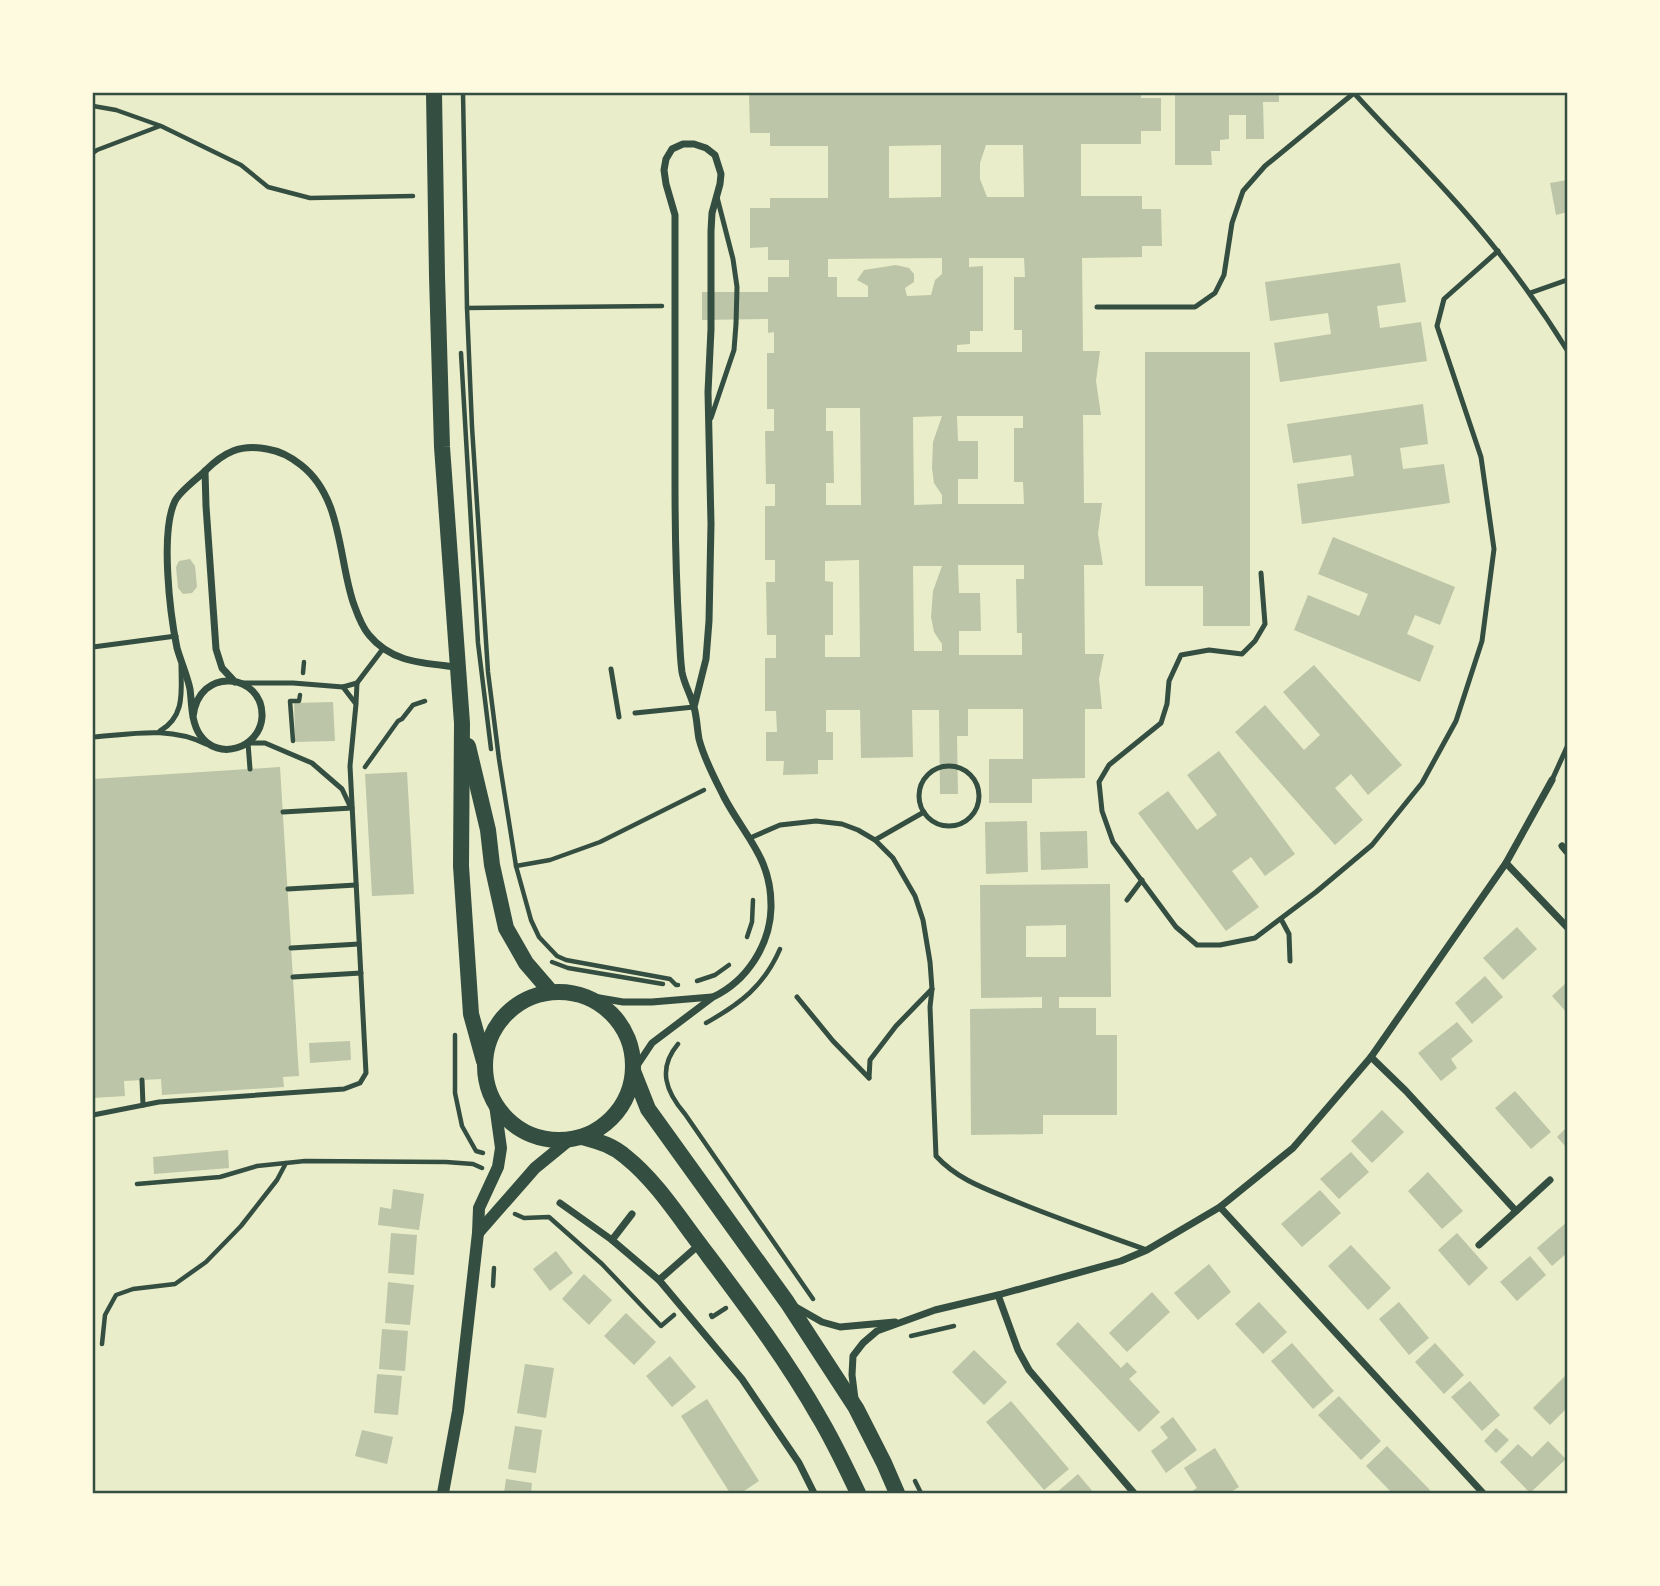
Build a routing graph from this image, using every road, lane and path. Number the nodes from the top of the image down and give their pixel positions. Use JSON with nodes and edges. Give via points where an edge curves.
{"nodes":[{"id":1,"x":434,"y":93,"type":"edge"},
{"id":2,"x":463,"y":93,"type":"edge"},
{"id":3,"x":1354,"y":93,"type":"edge"},
{"id":4,"x":93,"y":106,"type":"edge"},
{"id":5,"x":161,"y":126,"type":"junction"},
{"id":6,"x":93,"y":153,"type":"edge"},
{"id":7,"x":413,"y":196,"type":"dead end"},
{"id":8,"x":717,"y":197,"type":"junction"},
{"id":9,"x":1498,"y":251,"type":"junction"},
{"id":10,"x":1567,"y":280,"type":"edge"},
{"id":11,"x":1530,"y":293,"type":"junction"},
{"id":12,"x":675,"y":306,"type":"junction"},
{"id":13,"x":1097,"y":307,"type":"dead end"},
{"id":14,"x":467,"y":308,"type":"junction"},
{"id":15,"x":460,"y":342,"type":"dead end"},
{"id":16,"x":1567,"y":350,"type":"edge"},
{"id":17,"x":709,"y":424,"type":"junction"},
{"id":18,"x":205,"y":471,"type":"junction"},
{"id":19,"x":1261,"y":573,"type":"dead end"},
{"id":20,"x":176,"y":636,"type":"junction"},
{"id":21,"x":93,"y":647,"type":"edge"},
{"id":22,"x":382,"y":650,"type":"junction"},
{"id":23,"x":181,"y":661,"type":"junction"},
{"id":24,"x":304,"y":662,"type":"dead end"},
{"id":25,"x":458,"y":668,"type":"junction"},
{"id":26,"x":611,"y":669,"type":"dead end"},
{"id":27,"x":238,"y":682,"type":"junction"},
{"id":28,"x":357,"y":683,"type":"junction"},
{"id":29,"x":301,"y":684,"type":"junction"},
{"id":30,"x":342,"y":687,"type":"junction"},
{"id":31,"x":425,"y":701,"type":"dead end"},
{"id":32,"x":356,"y":704,"type":"junction"},
{"id":33,"x":694,"y":707,"type":"junction"},
{"id":34,"x":635,"y":713,"type":"dead end"},
{"id":35,"x":193,"y":717,"type":"junction"},
{"id":36,"x":619,"y":717,"type":"dead end"},
{"id":37,"x":462,"y":723,"type":"junction"},
{"id":38,"x":158,"y":732,"type":"junction"},
{"id":39,"x":93,"y":737,"type":"edge"},
{"id":40,"x":248,"y":743,"type":"junction"},
{"id":41,"x":211,"y":746,"type":"junction"},
{"id":42,"x":1567,"y":747,"type":"edge"},
{"id":43,"x":287,"y":751,"type":"junction"},
{"id":44,"x":492,"y":755,"type":"dead end"},
{"id":45,"x":250,"y":769,"type":"dead end"},
{"id":46,"x":361,"y":775,"type":"dead end"},
{"id":47,"x":1552,"y":780,"type":"joint"},
{"id":48,"x":717,"y":783,"type":"junction"},
{"id":49,"x":352,"y":808,"type":"junction"},
{"id":50,"x":282,"y":812,"type":"dead end"},
{"id":51,"x":924,"y":812,"type":"junction"},
{"id":52,"x":750,"y":838,"type":"junction"},
{"id":53,"x":875,"y":840,"type":"junction"},
{"id":54,"x":1506,"y":863,"type":"junction"},
{"id":55,"x":516,"y":866,"type":"junction"},
{"id":56,"x":1142,"y":880,"type":"junction"},
{"id":57,"x":356,"y":885,"type":"junction"},
{"id":58,"x":288,"y":889,"type":"dead end"},
{"id":59,"x":753,"y":900,"type":"dead end"},
{"id":60,"x":1127,"y":901,"type":"dead end"},
{"id":61,"x":1281,"y":919,"type":"junction"},
{"id":62,"x":1567,"y":927,"type":"edge"},
{"id":63,"x":746,"y":941,"type":"dead end"},
{"id":64,"x":359,"y":944,"type":"junction"},
{"id":65,"x":291,"y":948,"type":"dead end"},
{"id":66,"x":548,"y":957,"type":"dead end"},
{"id":67,"x":733,"y":960,"type":"dead end"},
{"id":68,"x":1290,"y":961,"type":"dead end"},
{"id":69,"x":361,"y":973,"type":"junction"},
{"id":70,"x":293,"y":977,"type":"dead end"},
{"id":71,"x":677,"y":985,"type":"junction"},
{"id":72,"x":932,"y":989,"type":"junction"},
{"id":73,"x":551,"y":992,"type":"junction"},
{"id":74,"x":570,"y":993,"type":"junction"},
{"id":75,"x":713,"y":997,"type":"junction"},
{"id":76,"x":797,"y":997,"type":"dead end"},
{"id":77,"x":1371,"y":1057,"type":"junction"},
{"id":78,"x":484,"y":1061,"type":"junction"},
{"id":79,"x":633,"y":1071,"type":"junction"},
{"id":80,"x":142,"y":1080,"type":"dead end"},
{"id":81,"x":676,"y":1104,"type":"dead end"},
{"id":82,"x":143,"y":1105,"type":"junction"},
{"id":83,"x":495,"y":1105,"type":"junction"},
{"id":84,"x":93,"y":1115,"type":"edge"},
{"id":85,"x":575,"y":1139,"type":"junction"},
{"id":86,"x":286,"y":1163,"type":"junction"},
{"id":87,"x":495,"y":1174,"type":"junction"},
{"id":88,"x":1550,"y":1180,"type":"dead end"},
{"id":89,"x":137,"y":1184,"type":"dead end"},
{"id":90,"x":560,"y":1203,"type":"dead end"},
{"id":91,"x":1220,"y":1207,"type":"junction"},
{"id":92,"x":1516,"y":1211,"type":"junction"},
{"id":93,"x":632,"y":1214,"type":"dead end"},
{"id":94,"x":478,"y":1233,"type":"junction"},
{"id":95,"x":612,"y":1240,"type":"junction"},
{"id":96,"x":700,"y":1244,"type":"junction"},
{"id":97,"x":1479,"y":1245,"type":"dead end"},
{"id":98,"x":1147,"y":1250,"type":"junction"},
{"id":99,"x":659,"y":1279,"type":"junction"},
{"id":100,"x":999,"y":1295,"type":"junction"},
{"id":101,"x":813,"y":1299,"type":"dead end"},
{"id":102,"x":787,"y":1302,"type":"junction"},
{"id":103,"x":906,"y":1321,"type":"junction"},
{"id":104,"x":954,"y":1326,"type":"dead end"},
{"id":105,"x":905,"y":1338,"type":"dead end"},
{"id":106,"x":102,"y":1344,"type":"dead end"},
{"id":107,"x":856,"y":1408,"type":"junction"},
{"id":108,"x":443,"y":1493,"type":"edge"},
{"id":109,"x":814,"y":1493,"type":"edge"},
{"id":110,"x":858,"y":1493,"type":"edge"},
{"id":111,"x":897,"y":1493,"type":"edge"},
{"id":112,"x":1134,"y":1493,"type":"edge"},
{"id":113,"x":1483,"y":1493,"type":"edge"}],
"edges":[{"from":1,"to":25,"type":"main road","via":[[442,447]]},
{"from":2,"to":14,"type":"path"},
{"from":3,"to":9,"type":"lane"},
{"from":3,"to":13,"type":"lane","via":[[1265,166],[1243,191],[1231,223],[1224,275],[1215,293],[1195,307]]},
{"from":4,"to":5,"type":"path"},
{"from":5,"to":6,"type":"path"},
{"from":5,"to":7,"type":"path","via":[[241,165],[268,187],[310,198]]},
{"from":8,"to":12,"type":"street","via":[[720,174],[715,155],[694,144],[672,149],[664,170],[676,215]]},
{"from":8,"to":17,"type":"street","via":[[711,231]]},
{"from":8,"to":17,"type":"lane","via":[[733,259],[736,324],[734,350]]},
{"from":9,"to":11,"type":"lane"},
{"from":9,"to":61,"type":"lane","via":[[1444,299],[1437,326],[1481,457],[1494,549],[1482,641],[1456,721],[1422,783],[1372,845]]},
{"from":10,"to":11,"type":"lane"},
{"from":11,"to":16,"type":"lane"},
{"from":12,"to":14,"type":"path"},
{"from":12,"to":33,"type":"street","via":[[678,604],[682,674]]},
{"from":14,"to":55,"type":"path","via":[[488,672]]},
{"from":15,"to":44,"type":"path","via":[[478,643]]},
{"from":17,"to":33,"type":"street","via":[[709,621],[706,659]]},
{"from":18,"to":20,"type":"street","via":[[176,499],[167,528]]},
{"from":18,"to":22,"type":"street","via":[[236,449],[255,447],[277,451],[311,473],[335,517],[358,615],[366,633]]},
{"from":18,"to":27,"type":"street","via":[[216,649],[222,668]]},
{"from":19,"to":56,"type":"lane","via":[[1265,624],[1255,641],[1242,654],[1209,650],[1181,656],[1169,681],[1161,723],[1109,765],[1099,782],[1102,811],[1114,842]]},
{"from":20,"to":21,"type":"lane"},
{"from":20,"to":23,"type":"street"},
{"from":22,"to":25,"type":"street","via":[[411,662]]},
{"from":22,"to":28,"type":"lane"},
{"from":23,"to":35,"type":"street"},
{"from":23,"to":38,"type":"lane","via":[[181,703],[169,726]]},
{"from":24,"to":29,"type":"path"},
{"from":25,"to":37,"type":"main road"},
{"from":26,"to":36,"type":"lane"},
{"from":27,"to":29,"type":"lane"},
{"from":27,"to":35,"type":"street","via":[[219,681],[208,687],[194,705]]},
{"from":27,"to":40,"type":"street","via":[[251,689],[262,708],[259,730]]},
{"from":28,"to":30,"type":"lane"},
{"from":28,"to":32,"type":"lane"},
{"from":29,"to":30,"type":"lane"},
{"from":29,"to":43,"type":"path","via":[[299,701],[290,701],[293,746]]},
{"from":30,"to":32,"type":"lane"},
{"from":31,"to":46,"type":"path","via":[[412,705],[398,721]]},
{"from":32,"to":49,"type":"lane","via":[[350,766]]},
{"from":33,"to":34,"type":"lane"},
{"from":33,"to":48,"type":"street","via":[[699,739]]},
{"from":35,"to":41,"type":"street"},
{"from":37,"to":73,"type":"main road","via":[[506,928],[526,963]]},
{"from":37,"to":78,"type":"main road","via":[[461,866],[471,1014]]},
{"from":38,"to":39,"type":"lane"},
{"from":38,"to":41,"type":"lane","via":[[190,736]]},
{"from":40,"to":41,"type":"street","via":[[233,750]]},
{"from":40,"to":43,"type":"lane"},
{"from":40,"to":45,"type":"lane"},
{"from":42,"to":47,"type":"lane"},
{"from":43,"to":49,"type":"lane","via":[[312,763],[342,789]]},
{"from":47,"to":54,"type":"street"},
{"from":48,"to":52,"type":"street"},
{"from":48,"to":55,"type":"path","via":[[600,842],[550,860]]},
{"from":49,"to":50,"type":"lane"},
{"from":49,"to":57,"type":"lane"},
{"from":51,"to":51,"type":"lane","via":[[921,786],[932,772],[960,768],[975,782],[979,802],[960,825],[939,825]]},
{"from":51,"to":53,"type":"lane"},
{"from":52,"to":53,"type":"lane","via":[[780,825],[816,821],[842,824]]},
{"from":52,"to":75,"type":"street","via":[[770,889],[768,929],[752,965]]},
{"from":53,"to":72,"type":"lane","via":[[893,858],[915,896],[923,920]]},
{"from":54,"to":62,"type":"street"},
{"from":54,"to":77,"type":"street"},
{"from":55,"to":71,"type":"path","via":[[531,920],[557,956],[670,979]]},
{"from":56,"to":60,"type":"lane"},
{"from":56,"to":61,"type":"lane","via":[[1176,927],[1197,945],[1255,938]]},
{"from":57,"to":58,"type":"lane"},
{"from":57,"to":64,"type":"lane"},
{"from":59,"to":63,"type":"path"},
{"from":61,"to":68,"type":"lane","via":[[1289,934]]},
{"from":64,"to":65,"type":"lane"},
{"from":64,"to":69,"type":"lane"},
{"from":66,"to":71,"type":"path","via":[[568,968]]},
{"from":67,"to":71,"type":"path","via":[[715,975]]},
{"from":69,"to":70,"type":"lane"},
{"from":69,"to":82,"type":"lane","via":[[366,1073],[360,1083],[344,1089]]},
{"from":72,"to":76,"type":"lane","via":[[870,1060],[869,1079]]},
{"from":72,"to":98,"type":"lane","via":[[936,1156],[969,1182]]},
{"from":73,"to":74,"type":"main road"},
{"from":73,"to":78,"type":"main road","via":[[533,996],[505,1014],[488,1042]]},
{"from":74,"to":75,"type":"street","via":[[623,1002]]},
{"from":74,"to":79,"type":"main road","via":[[597,1002],[618,1020],[632,1051]]},
{"from":75,"to":79,"type":"street","via":[[652,1042]]},
{"from":77,"to":91,"type":"street","via":[[1293,1148]]},
{"from":77,"to":92,"type":"street"},
{"from":78,"to":83,"type":"main road","via":[[486,1086]]},
{"from":79,"to":85,"type":"main road","via":[[621,1108],[604,1126]]},
{"from":79,"to":102,"type":"main road","via":[[648,1109]]},
{"from":80,"to":82,"type":"lane"},
{"from":81,"to":101,"type":"path"},
{"from":82,"to":84,"type":"lane"},
{"from":83,"to":85,"type":"main road","via":[[510,1123],[533,1137]]},
{"from":83,"to":87,"type":"street","via":[[501,1147]]},
{"from":85,"to":94,"type":"street","via":[[535,1168]]},
{"from":85,"to":96,"type":"main road","via":[[608,1144],[625,1156]]},
{"from":86,"to":87,"type":"path","via":[[446,1162],[473,1164]]},
{"from":86,"to":89,"type":"path","via":[[220,1177]]},
{"from":86,"to":106,"type":"path","via":[[248,1217],[206,1262],[175,1284],[116,1295],[105,1315]]},
{"from":87,"to":94,"type":"street","via":[[479,1208]]},
{"from":88,"to":92,"type":"street"},
{"from":90,"to":95,"type":"street"},
{"from":91,"to":98,"type":"street"},
{"from":91,"to":113,"type":"street"},
{"from":92,"to":97,"type":"street"},
{"from":93,"to":95,"type":"street"},
{"from":94,"to":108,"type":"street","via":[[458,1411]]},
{"from":95,"to":99,"type":"street"},
{"from":96,"to":99,"type":"street"},
{"from":96,"to":110,"type":"main road","via":[[796,1379]]},
{"from":98,"to":100,"type":"street"},
{"from":99,"to":109,"type":"street","via":[[742,1379]]},
{"from":100,"to":103,"type":"street"},
{"from":100,"to":112,"type":"street","via":[[1029,1370]]},
{"from":102,"to":103,"type":"street","via":[[840,1327]]},
{"from":102,"to":107,"type":"main road"},
{"from":103,"to":107,"type":"street","via":[[877,1331],[853,1356]]},
{"from":104,"to":105,"type":"path"},
{"from":107,"to":111,"type":"main road"}]}
